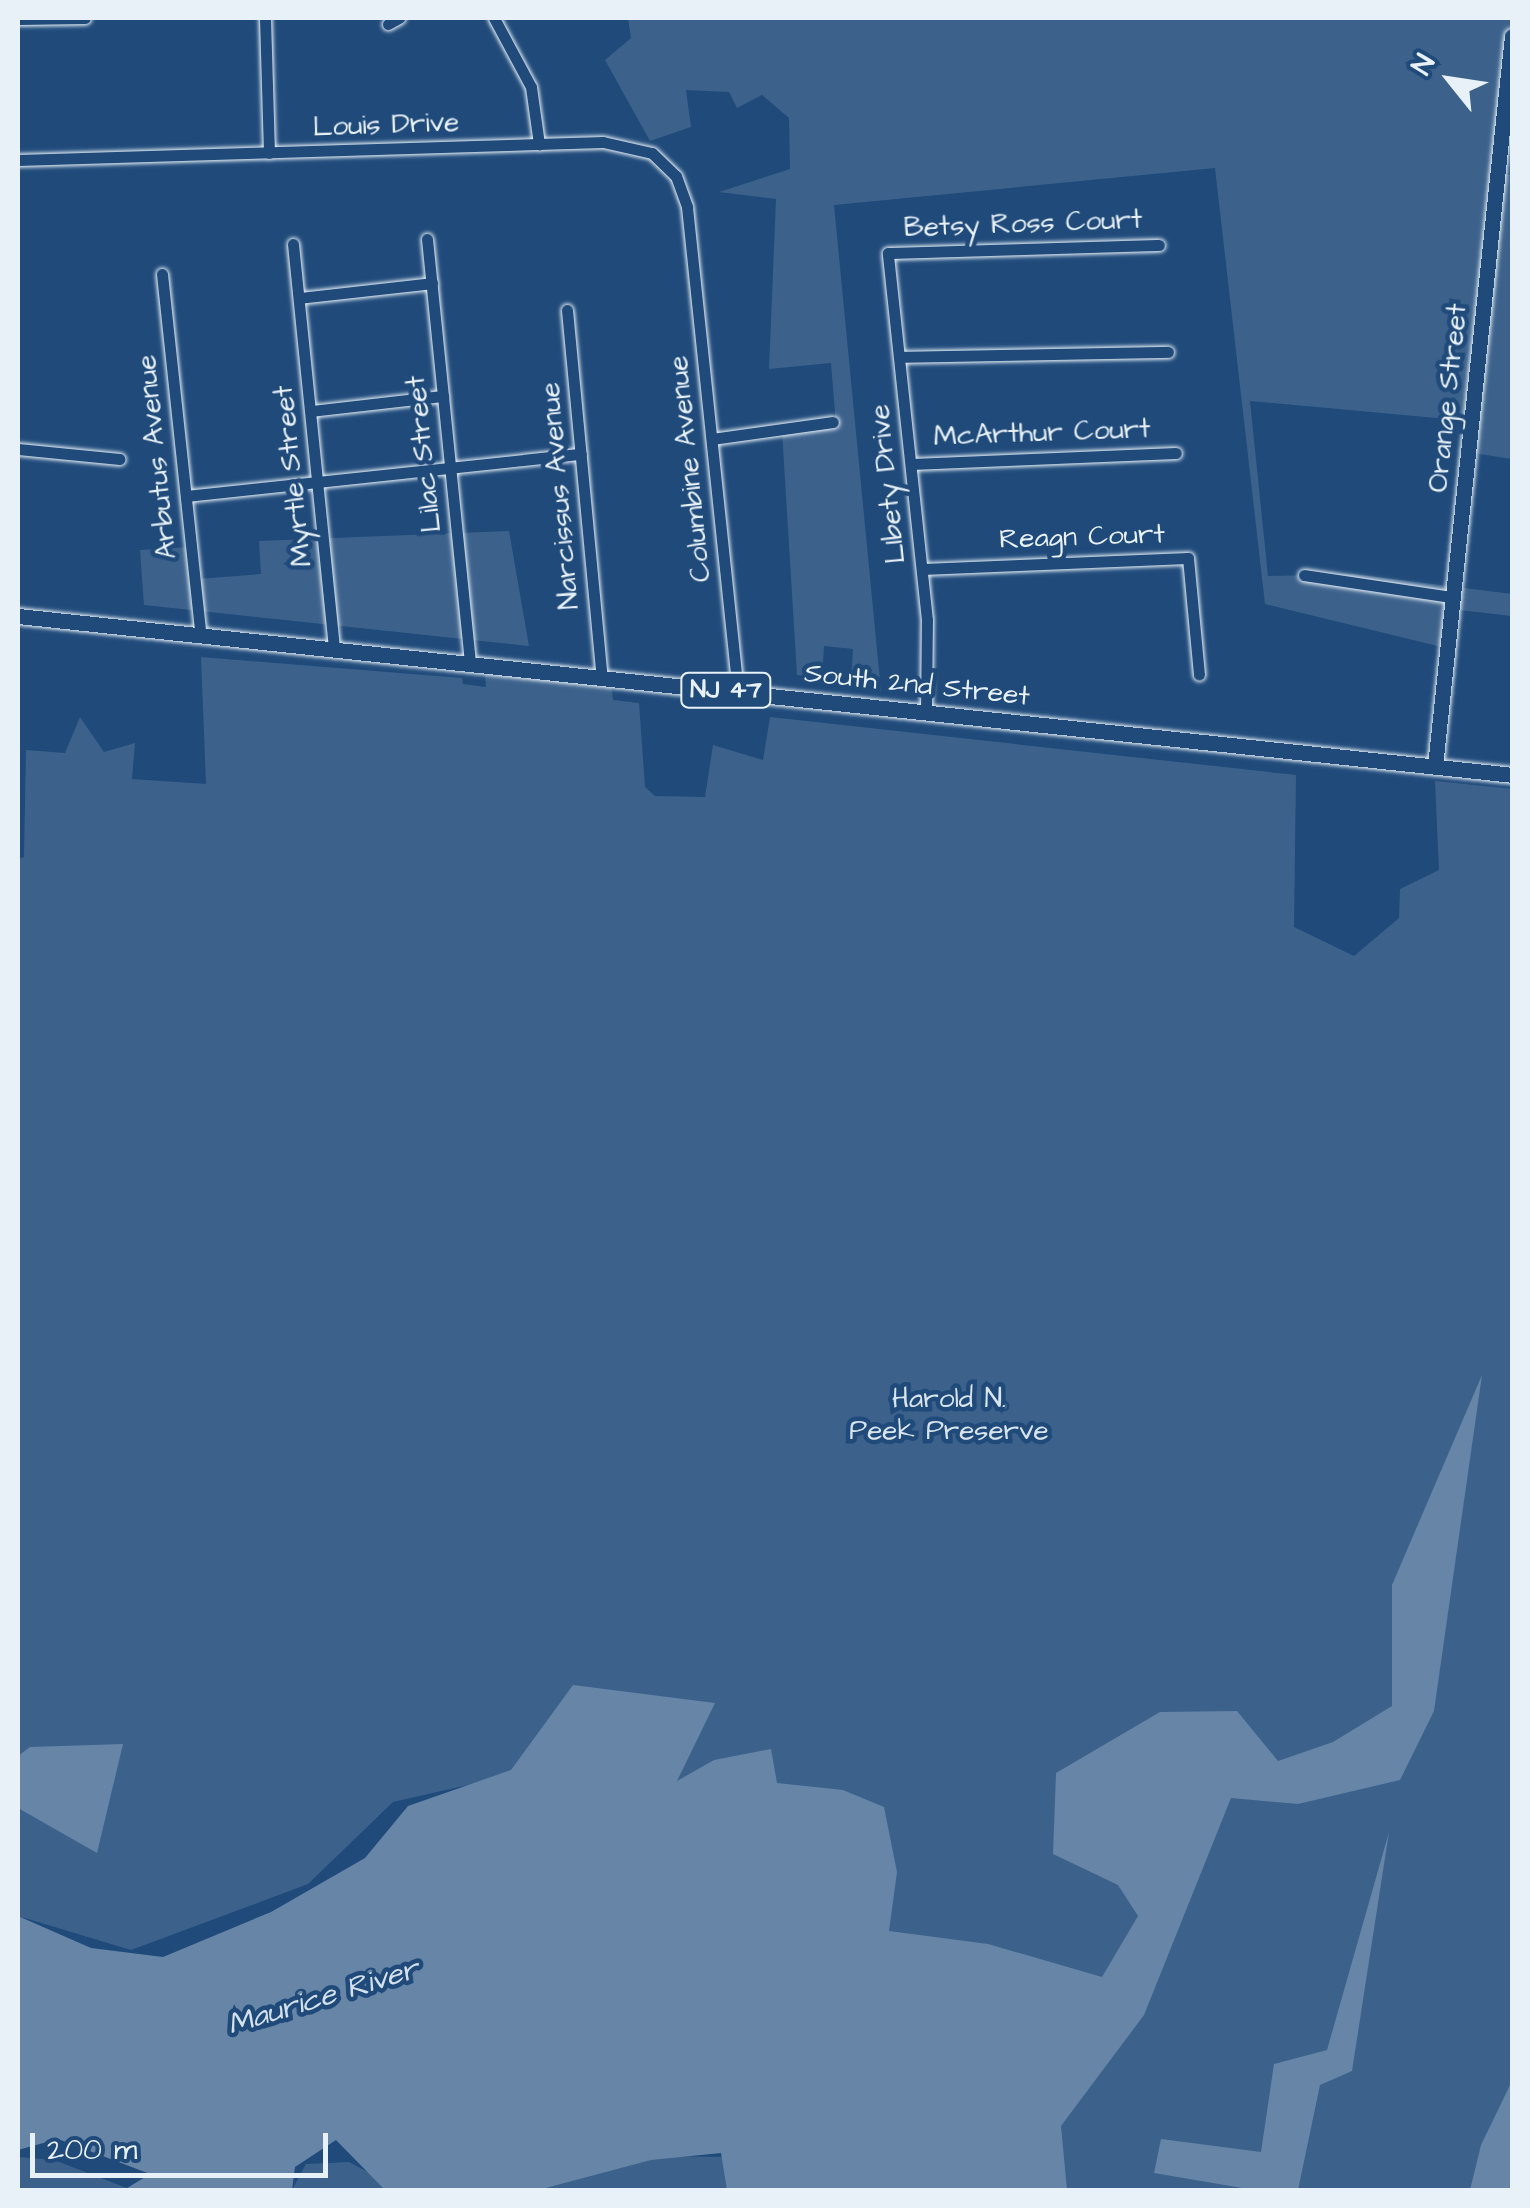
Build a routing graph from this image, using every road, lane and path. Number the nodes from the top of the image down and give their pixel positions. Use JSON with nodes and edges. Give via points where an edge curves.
{"nodes":[{"id":1,"x":85,"y":18,"type":"edge"},
{"id":2,"x":265,"y":18,"type":"edge"},
{"id":3,"x":494,"y":18,"type":"edge"},
{"id":4,"x":18,"y":19,"type":"edge"},
{"id":5,"x":1512,"y":36,"type":"edge"},
{"id":6,"x":538,"y":144,"type":"junction"},
{"id":7,"x":268,"y":153,"type":"junction"},
{"id":8,"x":18,"y":160,"type":"edge"},
{"id":9,"x":428,"y":239,"type":"dead end"},
{"id":10,"x":691,"y":242,"type":"joint"},
{"id":11,"x":293,"y":244,"type":"dead end"},
{"id":12,"x":1159,"y":245,"type":"dead end"},
{"id":13,"x":888,"y":253,"type":"joint"},
{"id":14,"x":162,"y":274,"type":"dead end"},
{"id":15,"x":432,"y":283,"type":"junction"},
{"id":16,"x":299,"y":298,"type":"junction"},
{"id":17,"x":567,"y":310,"type":"dead end"},
{"id":18,"x":1168,"y":352,"type":"dead end"},
{"id":19,"x":899,"y":357,"type":"junction"},
{"id":20,"x":443,"y":396,"type":"junction"},
{"id":21,"x":311,"y":410,"type":"junction"},
{"id":22,"x":834,"y":422,"type":"dead end"},
{"id":23,"x":712,"y":439,"type":"junction"},
{"id":24,"x":18,"y":449,"type":"edge"},
{"id":25,"x":1176,"y":453,"type":"dead end"},
{"id":26,"x":581,"y":454,"type":"junction"},
{"id":27,"x":120,"y":460,"type":"dead end"},
{"id":28,"x":910,"y":464,"type":"junction"},
{"id":29,"x":450,"y":466,"type":"junction"},
{"id":30,"x":318,"y":481,"type":"junction"},
{"id":31,"x":186,"y":496,"type":"junction"},
{"id":32,"x":922,"y":569,"type":"junction"},
{"id":33,"x":1304,"y":576,"type":"dead end"},
{"id":34,"x":1452,"y":596,"type":"junction"},
{"id":35,"x":18,"y":616,"type":"edge"},
{"id":36,"x":201,"y":636,"type":"junction"},
{"id":37,"x":334,"y":649,"type":"junction"},
{"id":38,"x":470,"y":663,"type":"junction"},
{"id":39,"x":1199,"y":674,"type":"dead end"},
{"id":40,"x":602,"y":677,"type":"junction"},
{"id":41,"x":738,"y":691,"type":"junction"},
{"id":42,"x":926,"y":711,"type":"junction"},
{"id":43,"x":1435,"y":766,"type":"junction"},
{"id":44,"x":1512,"y":775,"type":"edge"}],
"edges":[{"from":1,"to":4,"type":"street"},
{"from":2,"to":7,"type":"street"},
{"from":3,"to":6,"type":"street","via":[[530,87]]},
{"from":5,"to":34,"type":"main road","name":"Orange Street"},
{"from":6,"to":7,"type":"street","name":"Louis Drive"},
{"from":6,"to":10,"type":"street","name":"Louis Drive","via":[[631,143],[652,152],[684,193]]},
{"from":7,"to":8,"type":"street","name":"Louis Drive"},
{"from":9,"to":15,"type":"street","name":"Lilac Street"},
{"from":10,"to":23,"type":"street","name":"Columbine Avenue"},
{"from":11,"to":16,"type":"street","name":"Myrtle Street"},
{"from":12,"to":13,"type":"street","name":"Betsy Ross Court"},
{"from":13,"to":19,"type":"street","name":"LIbety Drive"},
{"from":14,"to":31,"type":"street","name":"Arbutus Avenue"},
{"from":15,"to":16,"type":"street"},
{"from":15,"to":20,"type":"street","name":"Lilac Street"},
{"from":16,"to":21,"type":"street","name":"Myrtle Street"},
{"from":17,"to":26,"type":"street","name":"Narcissus Avenue"},
{"from":18,"to":19,"type":"street"},
{"from":19,"to":28,"type":"street","name":"LIbety Drive"},
{"from":20,"to":21,"type":"street"},
{"from":20,"to":29,"type":"street","name":"Lilac Street"},
{"from":21,"to":30,"type":"street","name":"Myrtle Street"},
{"from":22,"to":23,"type":"street"},
{"from":23,"to":41,"type":"street","name":"Columbine Avenue"},
{"from":24,"to":27,"type":"street"},
{"from":25,"to":28,"type":"street","name":"McArthur Court"},
{"from":26,"to":29,"type":"street"},
{"from":26,"to":40,"type":"street","name":"Narcissus Avenue"},
{"from":28,"to":32,"type":"street","name":"LIbety Drive"},
{"from":29,"to":30,"type":"street"},
{"from":29,"to":38,"type":"street","name":"Lilac Street"},
{"from":30,"to":31,"type":"street"},
{"from":30,"to":37,"type":"street","name":"Myrtle Street"},
{"from":31,"to":36,"type":"street","name":"Arbutus Avenue"},
{"from":32,"to":39,"type":"street","name":"Reagn Court","via":[[1188,558]]},
{"from":32,"to":42,"type":"street","name":"LIbety Drive"},
{"from":33,"to":34,"type":"street"},
{"from":34,"to":43,"type":"main road","name":"Orange Street"},
{"from":35,"to":36,"type":"main road","name":"South 2nd Street","number":"NJ 47"},
{"from":36,"to":37,"type":"main road","name":"South 2nd Street","number":"NJ 47"},
{"from":37,"to":38,"type":"main road","name":"South 2nd Street","number":"NJ 47"},
{"from":38,"to":40,"type":"main road","name":"South 2nd Street","number":"NJ 47"},
{"from":40,"to":41,"type":"main road","name":"South 2nd Street","number":"NJ 47"},
{"from":41,"to":42,"type":"main road","name":"South 2nd Street","number":"NJ 47"},
{"from":42,"to":43,"type":"main road","name":"South 2nd Street","number":"NJ 47"},
{"from":43,"to":44,"type":"main road","name":"South 2nd Street","number":"NJ 47"}]}
